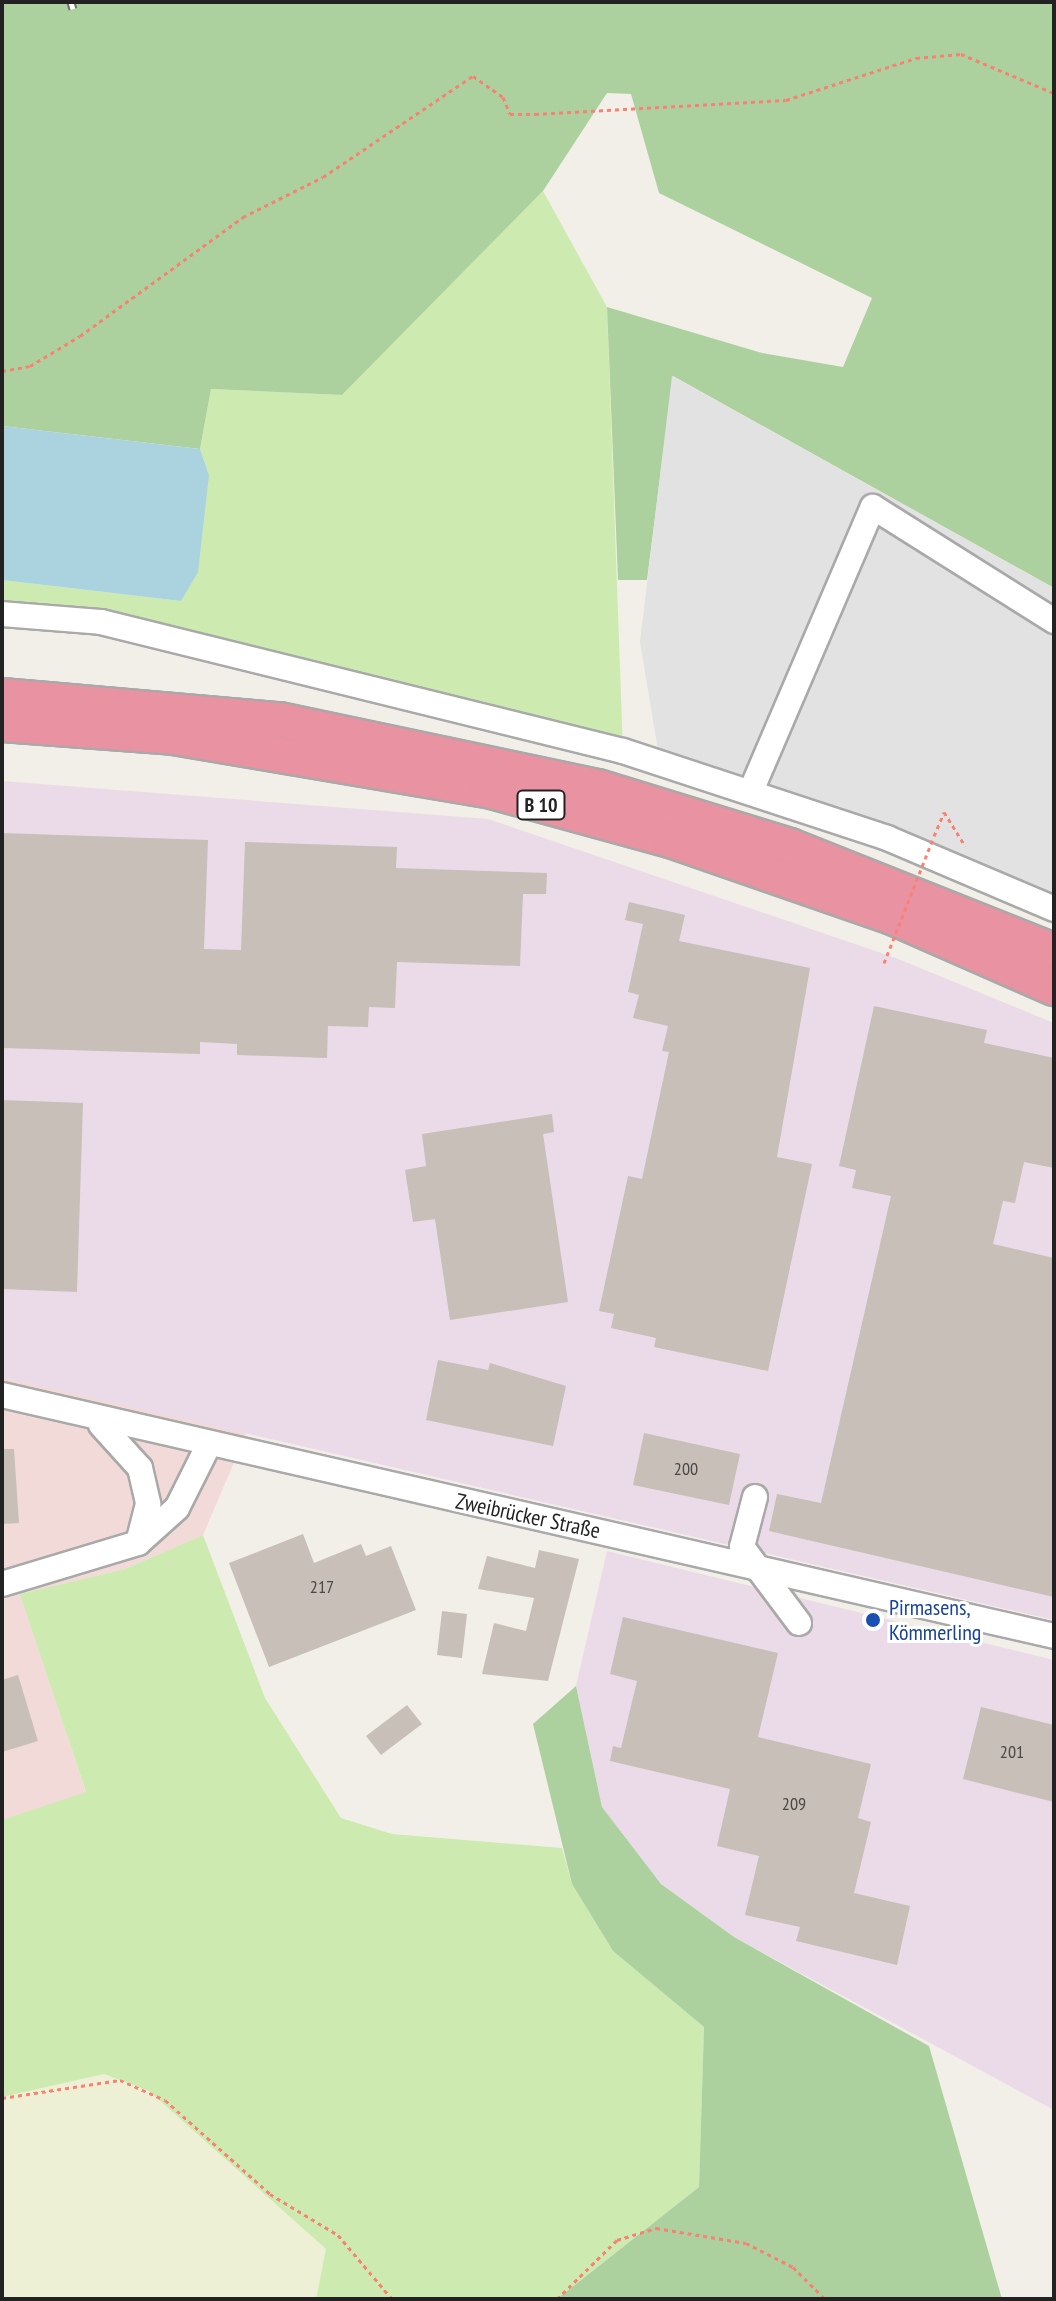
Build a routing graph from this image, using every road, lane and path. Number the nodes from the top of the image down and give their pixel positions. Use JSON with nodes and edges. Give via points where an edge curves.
{"nodes":[{"id":1,"x":1054,"y":93,"type":"edge"},
{"id":2,"x":2,"y":371,"type":"edge"},
{"id":3,"x":2,"y":614,"type":"edge"},
{"id":4,"x":1054,"y":621,"type":"edge"},
{"id":5,"x":2,"y":696,"type":"edge"},
{"id":6,"x":2,"y":724,"type":"edge"},
{"id":7,"x":751,"y":791,"type":"junction"},
{"id":8,"x":969,"y":872,"type":"junction"},
{"id":9,"x":1054,"y":909,"type":"edge"},
{"id":10,"x":1054,"y":951,"type":"edge"},
{"id":11,"x":884,"y":963,"type":"dead end"},
{"id":12,"x":1054,"y":988,"type":"edge"},
{"id":13,"x":2,"y":1395,"type":"edge"},
{"id":14,"x":92,"y":1420,"type":"junction"},
{"id":15,"x":207,"y":1448,"type":"junction"},
{"id":16,"x":755,"y":1497,"type":"dead end"},
{"id":17,"x":138,"y":1543,"type":"junction"},
{"id":18,"x":756,"y":1567,"type":"junction"},
{"id":19,"x":2,"y":1584,"type":"edge"},
{"id":20,"x":799,"y":1623,"type":"dead end"},
{"id":21,"x":1054,"y":1636,"type":"edge"},
{"id":22,"x":2,"y":2098,"type":"edge"},
{"id":23,"x":392,"y":2299,"type":"edge"},
{"id":24,"x":557,"y":2299,"type":"edge"},
{"id":25,"x":825,"y":2299,"type":"edge"}],
"edges":[{"from":1,"to":2,"type":"path","via":[[961,54],[916,58],[786,100],[510,114],[503,97],[473,76],[323,177],[243,217],[80,336],[30,366]]},
{"from":3,"to":7,"type":"street","via":[[90,620],[298,666]]},
{"from":4,"to":7,"type":"street","via":[[873,507]]},
{"from":5,"to":10,"type":"highway","number":"B 10","via":[[279,720],[598,787],[790,846]]},
{"from":6,"to":12,"type":"highway","number":"B 10","via":[[173,737],[488,790],[715,855],[892,917]]},
{"from":7,"to":8,"type":"street"},
{"from":8,"to":9,"type":"street"},
{"from":8,"to":11,"type":"path","bridge":true,"via":[[975,863],[944,812]]},
{"from":13,"to":14,"type":"street","name":"Zweibrücker Straße"},
{"from":14,"to":15,"type":"street","name":"Zweibrücker Straße"},
{"from":14,"to":17,"type":"street","via":[[140,1468],[148,1504]]},
{"from":15,"to":17,"type":"street","via":[[177,1508]]},
{"from":15,"to":18,"type":"street","name":"Zweibrücker Straße"},
{"from":16,"to":18,"type":"street","via":[[742,1547]]},
{"from":17,"to":19,"type":"street"},
{"from":18,"to":20,"type":"street"},
{"from":18,"to":21,"type":"street","name":"Zweibrücker Straße"},
{"from":22,"to":23,"type":"path","via":[[120,2080],[165,2100],[270,2194],[338,2235]]},
{"from":24,"to":25,"type":"path","via":[[617,2240],[656,2228],[746,2243],[793,2267]]}]}
